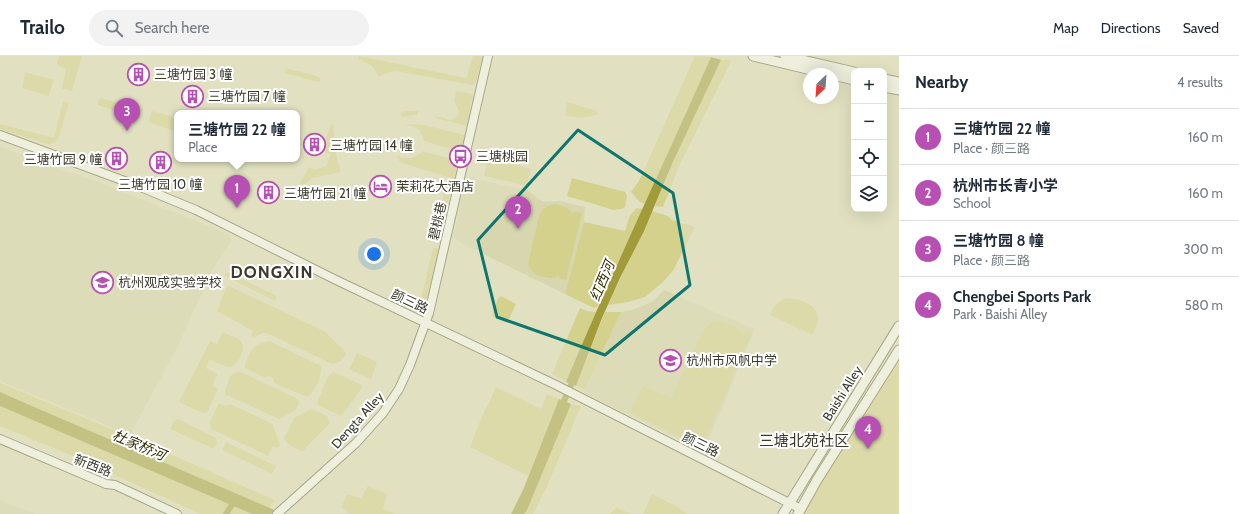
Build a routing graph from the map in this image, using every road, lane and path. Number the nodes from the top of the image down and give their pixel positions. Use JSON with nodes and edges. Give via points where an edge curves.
{"nodes":[{"id":1,"x":488,"y":56,"type":"edge"},
{"id":2,"x":753,"y":56,"type":"edge"},
{"id":3,"x":785,"y":56,"type":"edge"},
{"id":4,"x":803,"y":68,"type":"edge"},
{"id":5,"x":851,"y":71,"type":"edge"},
{"id":6,"x":839,"y":76,"type":"edge"},
{"id":7,"x":851,"y":79,"type":"edge"},
{"id":8,"x":887,"y":80,"type":"edge"},
{"id":9,"x":899,"y":82,"type":"edge"},
{"id":10,"x":887,"y":88,"type":"edge"},
{"id":11,"x":899,"y":90,"type":"edge"},
{"id":12,"x":0,"y":134,"type":"edge"},
{"id":13,"x":425,"y":322,"type":"junction"},
{"id":14,"x":899,"y":326,"type":"edge"},
{"id":15,"x":899,"y":350,"type":"edge"},
{"id":16,"x":0,"y":440,"type":"edge"},
{"id":17,"x":789,"y":504,"type":"junction"},
{"id":18,"x":280,"y":511,"type":"edge"},
{"id":19,"x":799,"y":512,"type":"edge"},
{"id":20,"x":177,"y":514,"type":"edge"},
{"id":21,"x":783,"y":514,"type":"edge"}],
"edges":[{"from":1,"to":13,"type":"street","name":"碧桃巷"},
{"from":2,"to":4,"type":"main road"},
{"from":3,"to":5,"type":"main road"},
{"from":6,"to":7,"type":"main road"},
{"from":8,"to":9,"type":"main road"},
{"from":10,"to":11,"type":"main road"},
{"from":12,"to":13,"type":"street","name":"颜三路","via":[[196,210]]},
{"from":13,"to":17,"type":"street","name":"颜三路","via":[[573,393]]},
{"from":13,"to":18,"type":"street","name":"Dengta Alley","via":[[399,389],[382,413],[356,443]]},
{"from":14,"to":17,"type":"main road","name":"Baishi Alley"},
{"from":15,"to":19,"type":"main road","name":"Baishi Alley"},
{"from":16,"to":20,"type":"street","name":"新西路","via":[[106,484],[115,485]]},
{"from":17,"to":19,"type":"street","name":"颜三路"},
{"from":17,"to":21,"type":"main road","name":"Baishi Alley"}]}
